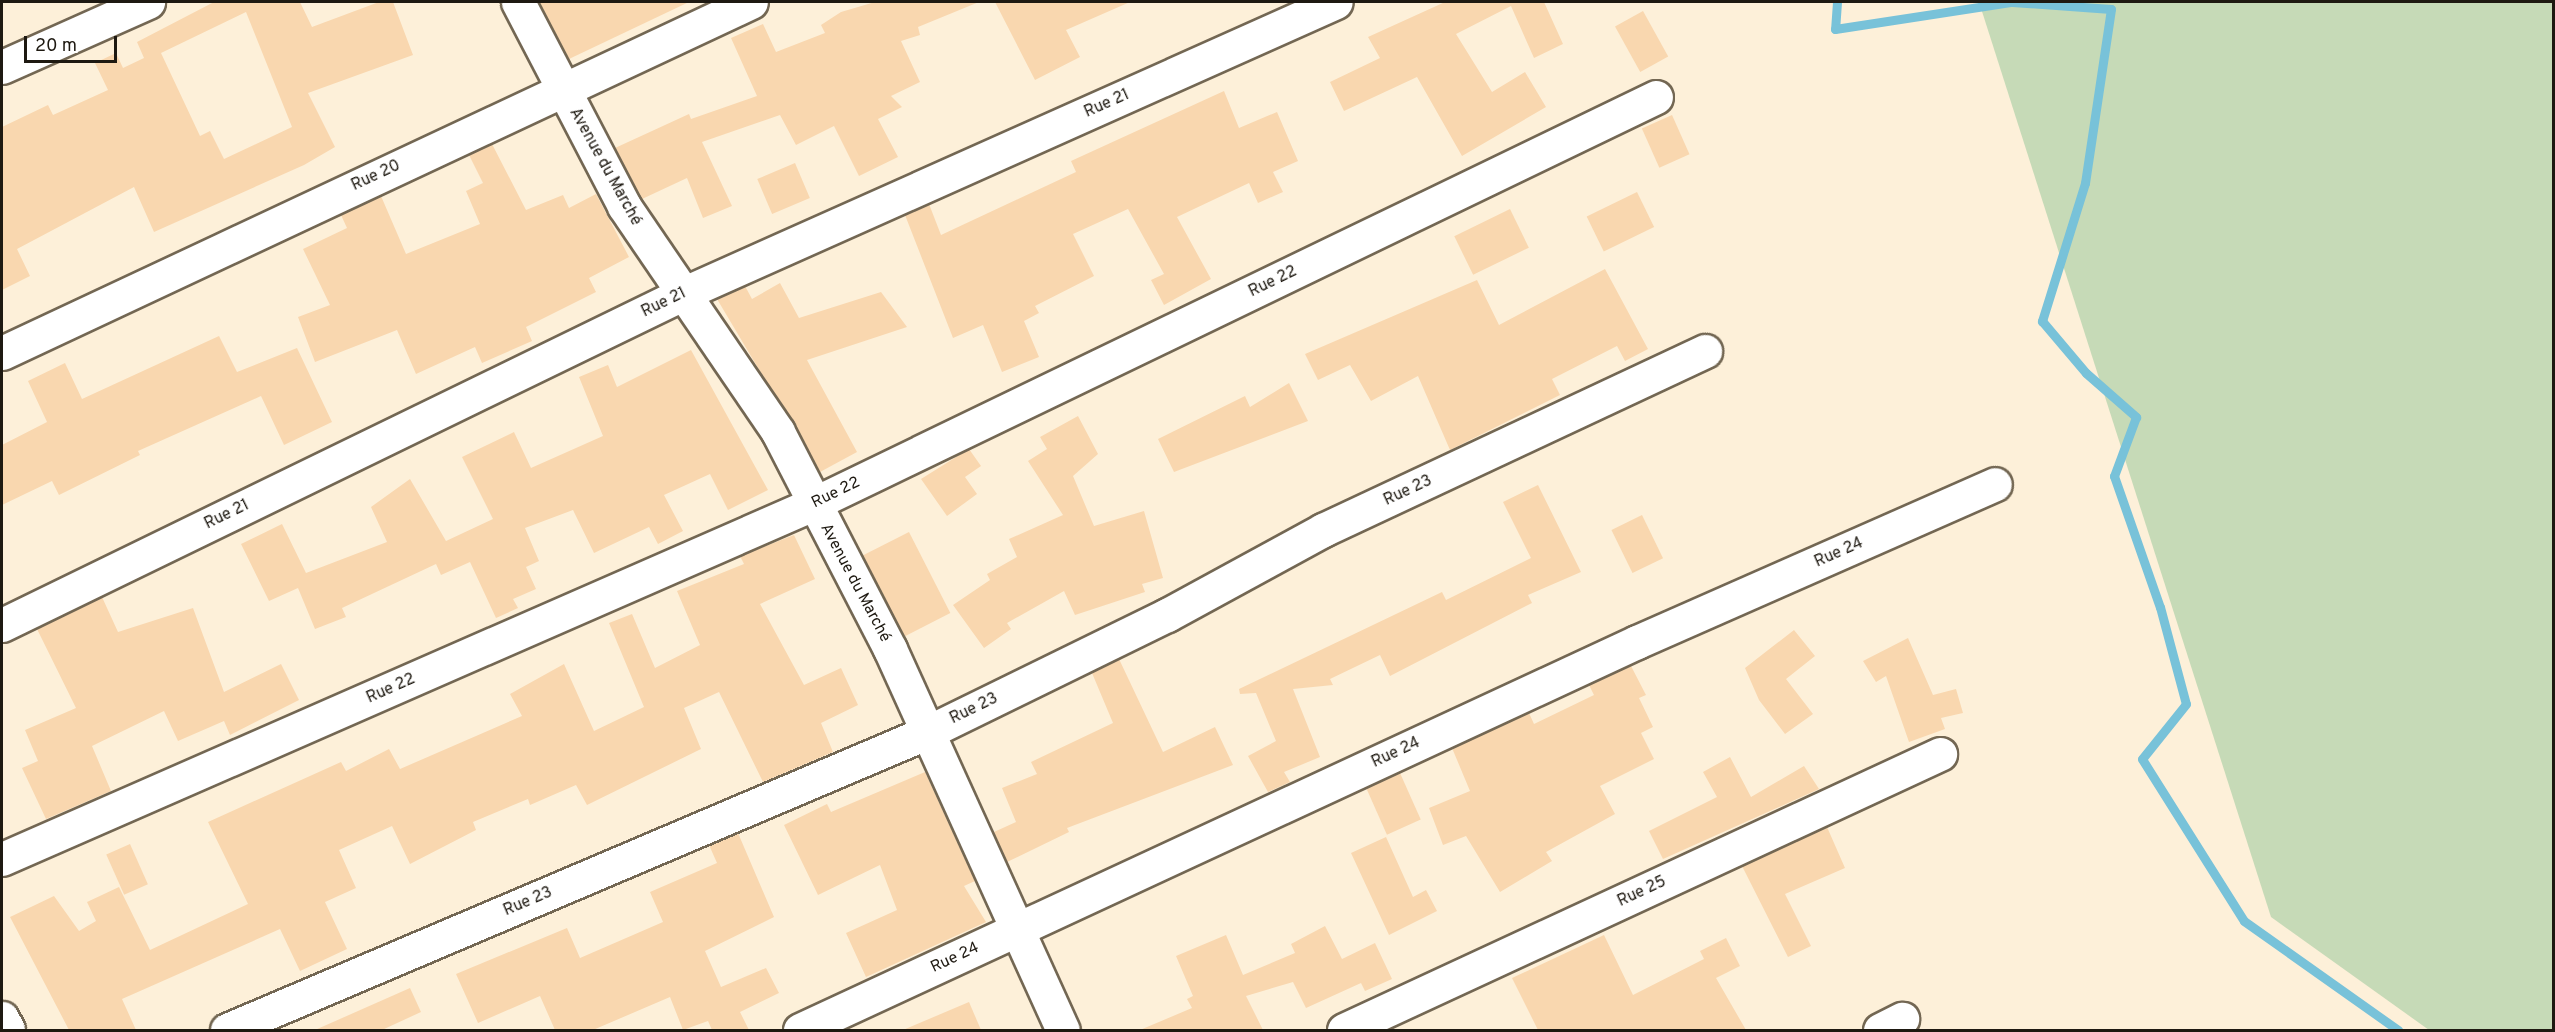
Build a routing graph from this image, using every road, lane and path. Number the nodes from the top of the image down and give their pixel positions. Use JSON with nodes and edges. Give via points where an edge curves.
{"nodes":[{"id":1,"x":148,"y":2,"type":"edge"},
{"id":2,"x":518,"y":2,"type":"edge"},
{"id":3,"x":751,"y":2,"type":"edge"},
{"id":4,"x":1336,"y":2,"type":"edge"},
{"id":5,"x":2,"y":67,"type":"edge"},
{"id":6,"x":562,"y":87,"type":"junction"},
{"id":7,"x":1656,"y":97,"type":"dead end"},
{"id":8,"x":680,"y":295,"type":"junction"},
{"id":9,"x":1705,"y":351,"type":"dead end"},
{"id":10,"x":2,"y":353,"type":"edge"},
{"id":11,"x":1995,"y":484,"type":"dead end"},
{"id":12,"x":813,"y":504,"type":"junction"},
{"id":13,"x":2,"y":625,"type":"edge"},
{"id":14,"x":928,"y":732,"type":"junction"},
{"id":15,"x":1940,"y":754,"type":"dead end"},
{"id":16,"x":2,"y":859,"type":"edge"},
{"id":17,"x":1014,"y":931,"type":"junction"},
{"id":18,"x":2,"y":1018,"type":"edge"},
{"id":19,"x":8,"y":1030,"type":"edge"},
{"id":20,"x":227,"y":1030,"type":"edge"},
{"id":21,"x":800,"y":1030,"type":"edge"},
{"id":22,"x":1063,"y":1030,"type":"edge"},
{"id":23,"x":1344,"y":1030,"type":"edge"}],
"edges":[{"from":1,"to":5,"type":"street"},
{"from":2,"to":6,"type":"street","name":"Avenue du Marché"},
{"from":3,"to":6,"type":"street","name":"Rue 20"},
{"from":4,"to":8,"type":"street","name":"Rue 21"},
{"from":6,"to":8,"type":"street","name":"Avenue du Marché","via":[[624,206]]},
{"from":6,"to":10,"type":"street","name":"Rue 20"},
{"from":7,"to":12,"type":"street","name":"Rue 22"},
{"from":8,"to":12,"type":"street","name":"Avenue du Marché","via":[[778,432]]},
{"from":8,"to":13,"type":"street","name":"Rue 21"},
{"from":9,"to":14,"type":"street","name":"Rue 23","via":[[1323,530]]},
{"from":11,"to":17,"type":"street","name":"Rue 24","via":[[1636,642]]},
{"from":12,"to":14,"type":"street","name":"Avenue du Marché"},
{"from":12,"to":16,"type":"street","name":"Rue 22"},
{"from":14,"to":17,"type":"street","name":"Avenue du Marché"},
{"from":14,"to":20,"type":"street","name":"Rue 23"},
{"from":15,"to":23,"type":"street","name":"Rue 25"},
{"from":17,"to":21,"type":"street","name":"Rue 24"},
{"from":17,"to":22,"type":"street","name":"Avenue du Marché"},
{"from":18,"to":19,"type":"street"}]}
